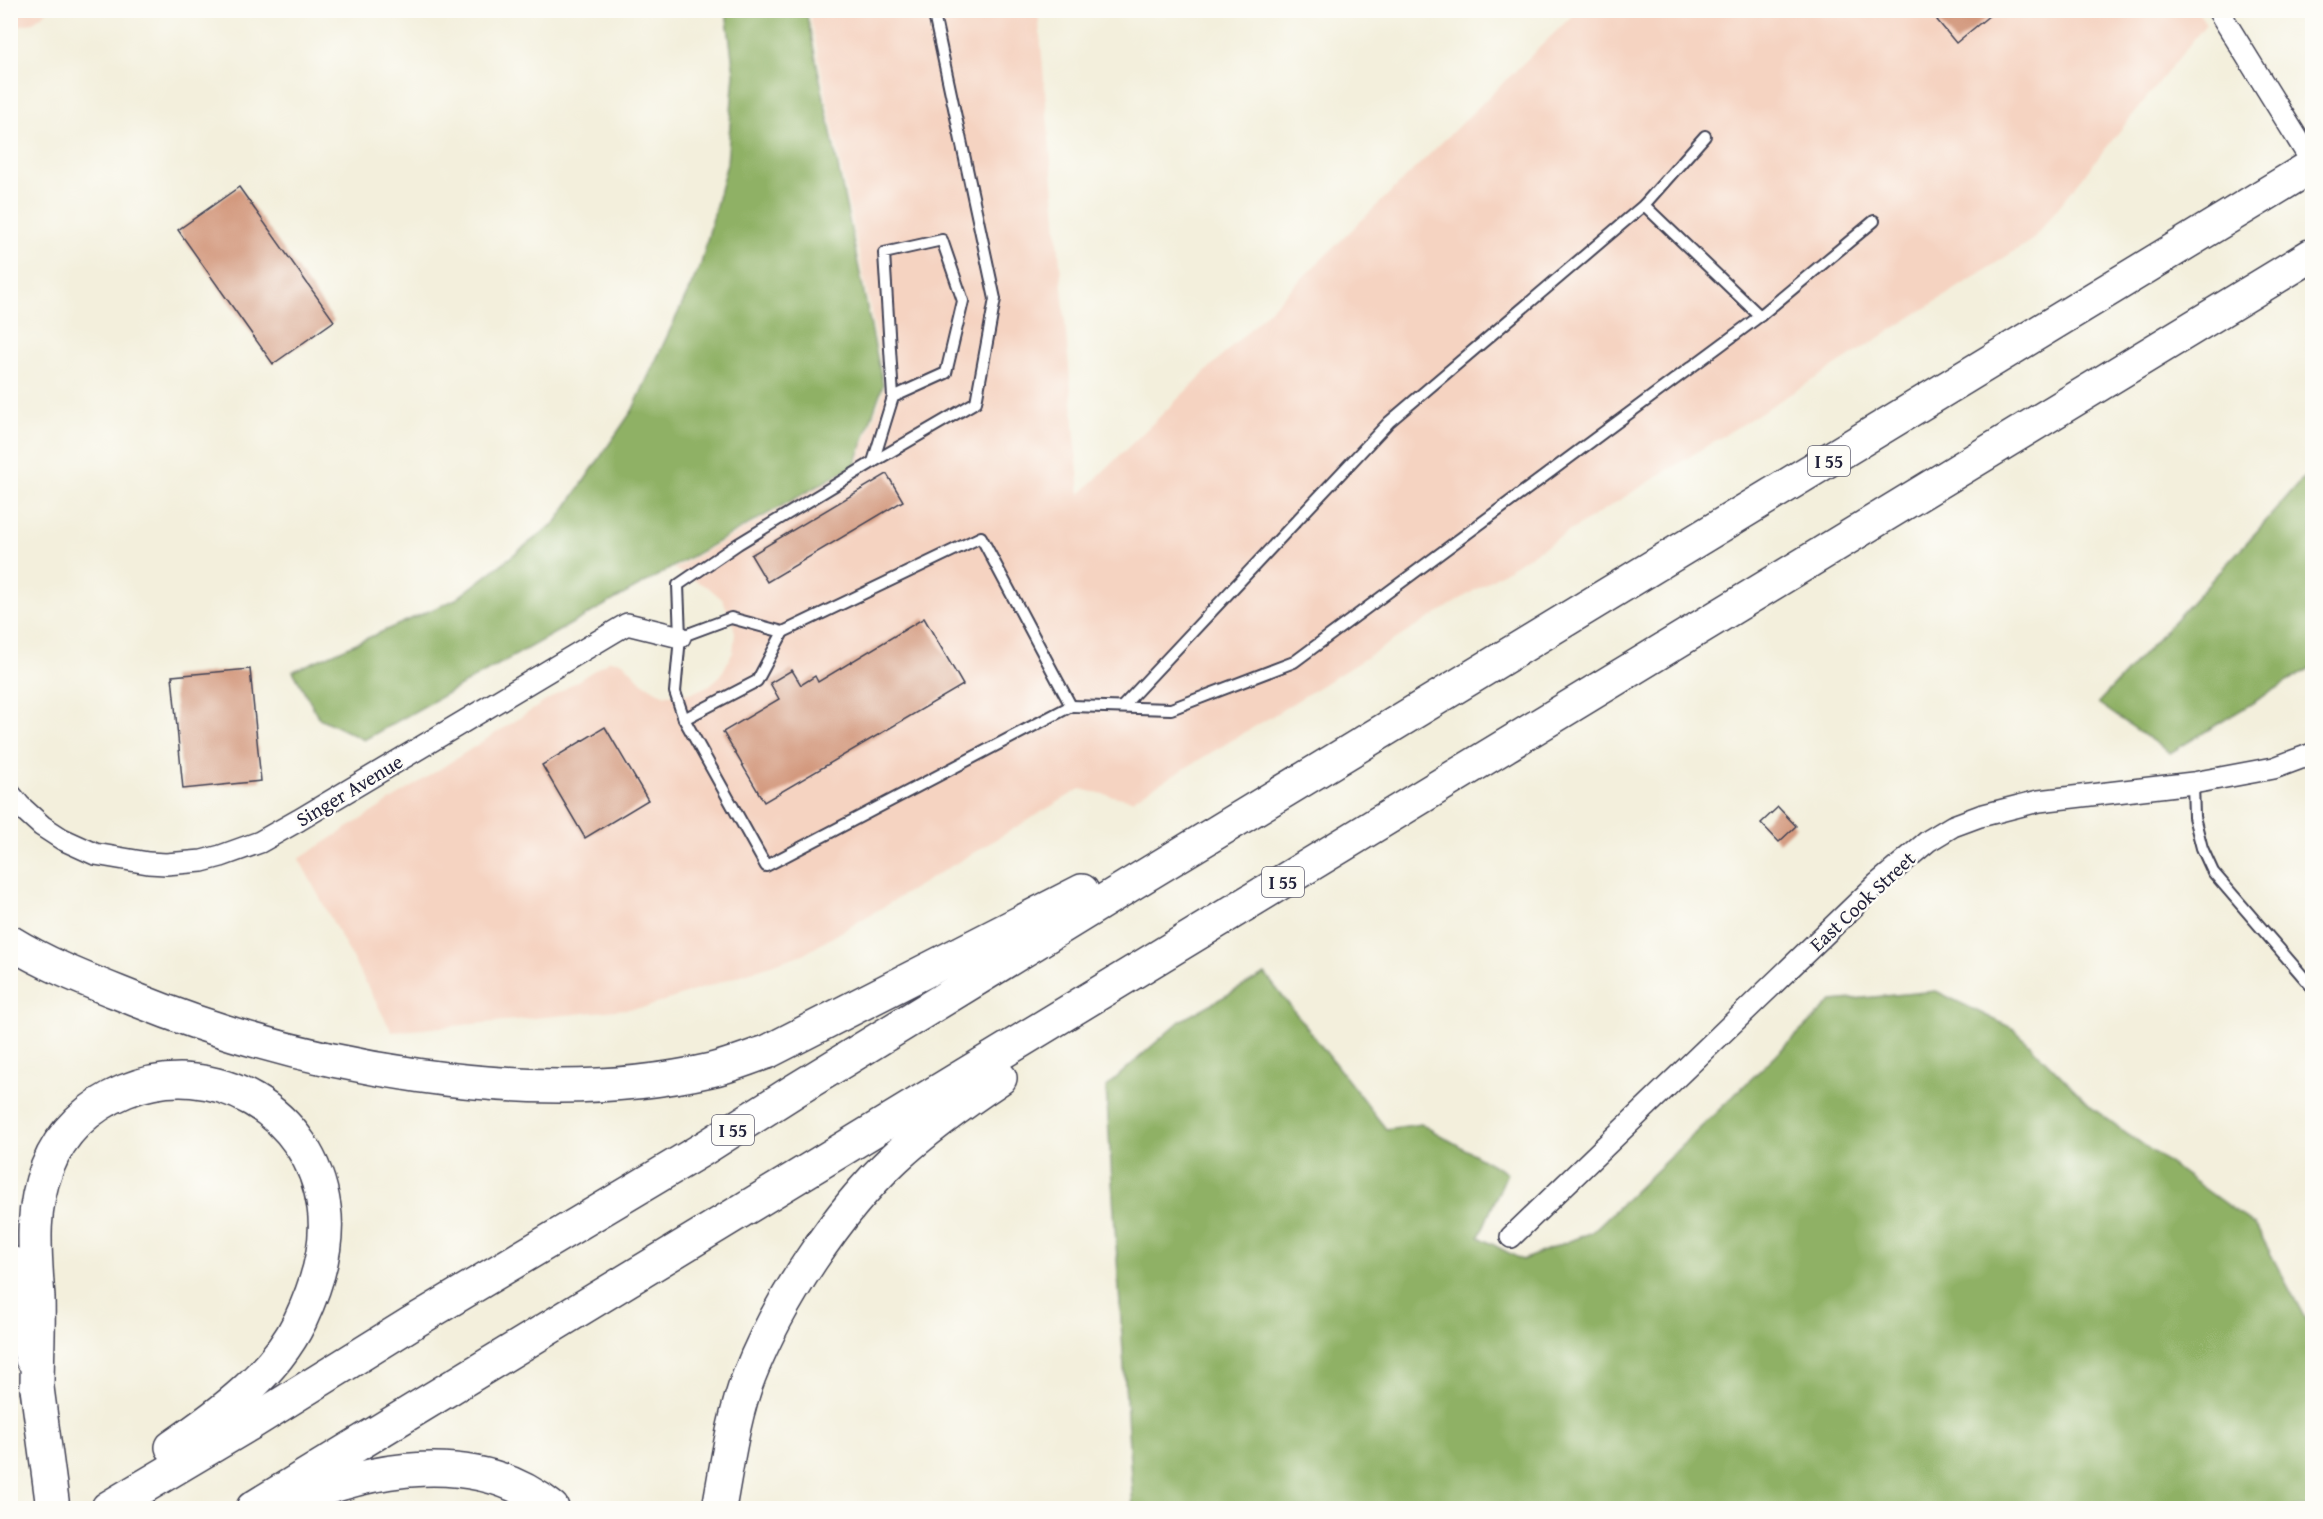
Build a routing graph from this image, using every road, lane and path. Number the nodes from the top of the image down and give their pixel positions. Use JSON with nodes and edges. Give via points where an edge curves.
{"nodes":[{"id":1,"x":933,"y":10,"type":"edge"},
{"id":2,"x":2218,"y":10,"type":"edge"},
{"id":3,"x":1705,"y":136,"type":"dead end"},
{"id":4,"x":2313,"y":164,"type":"edge"},
{"id":5,"x":1644,"y":205,"type":"junction"},
{"id":6,"x":1874,"y":221,"type":"dead end"},
{"id":7,"x":2313,"y":255,"type":"edge"},
{"id":8,"x":1760,"y":316,"type":"junction"},
{"id":9,"x":893,"y":397,"type":"junction"},
{"id":10,"x":873,"y":462,"type":"junction"},
{"id":11,"x":783,"y":632,"type":"junction"},
{"id":12,"x":680,"y":637,"type":"junction"},
{"id":13,"x":1071,"y":706,"type":"junction"},
{"id":14,"x":1122,"y":707,"type":"junction"},
{"id":15,"x":684,"y":719,"type":"junction"},
{"id":16,"x":2313,"y":754,"type":"edge"},
{"id":17,"x":1344,"y":755,"type":"junction"},
{"id":18,"x":2193,"y":783,"type":"junction"},
{"id":19,"x":10,"y":794,"type":"edge"},
{"id":20,"x":1228,"y":915,"type":"junction"},
{"id":21,"x":10,"y":942,"type":"edge"},
{"id":22,"x":2313,"y":987,"type":"edge"},
{"id":23,"x":1511,"y":1237,"type":"dead end"},
{"id":24,"x":10,"y":1263,"type":"edge"},
{"id":25,"x":37,"y":1388,"type":"junction"},
{"id":26,"x":116,"y":1497,"type":"edge"},
{"id":27,"x":53,"y":1509,"type":"edge"},
{"id":28,"x":83,"y":1509,"type":"edge"},
{"id":29,"x":253,"y":1509,"type":"edge"},
{"id":30,"x":277,"y":1509,"type":"edge"},
{"id":31,"x":552,"y":1509,"type":"edge"},
{"id":32,"x":719,"y":1509,"type":"edge"}],
"edges":[{"from":1,"to":10,"type":"lane","via":[[995,299],[976,402]]},
{"from":2,"to":4,"type":"street"},
{"from":3,"to":5,"type":"lane"},
{"from":4,"to":17,"type":"highway","number":"I 55"},
{"from":5,"to":8,"type":"lane"},
{"from":5,"to":14,"type":"lane","via":[[1389,422]]},
{"from":6,"to":8,"type":"lane"},
{"from":7,"to":20,"type":"highway","number":"I 55"},
{"from":8,"to":14,"type":"lane","via":[[1294,662],[1171,709]]},
{"from":9,"to":9,"type":"lane","via":[[884,253],[942,240],[963,301],[946,373]]},
{"from":9,"to":10,"type":"lane"},
{"from":10,"to":12,"type":"lane","via":[[678,585]]},
{"from":11,"to":12,"type":"lane","via":[[731,618]]},
{"from":11,"to":13,"type":"lane","via":[[981,537]]},
{"from":11,"to":15,"type":"lane","via":[[757,681]]},
{"from":12,"to":15,"type":"lane","via":[[675,692]]},
{"from":12,"to":19,"type":"street","name":"Singer Avenue","via":[[627,624],[299,820],[241,850],[202,861],[148,863],[95,854],[42,826]]},
{"from":13,"to":14,"type":"lane"},
{"from":13,"to":15,"type":"lane","via":[[766,866]]},
{"from":16,"to":18,"type":"street","name":"East Cook Street","via":[[2274,768]]},
{"from":17,"to":21,"type":"highway","via":[[767,1052],[711,1070],[639,1082],[506,1084],[344,1063],[257,1043],[181,1018],[68,972]]},
{"from":17,"to":26,"type":"highway","number":"I 55","via":[[703,1149]]},
{"from":18,"to":22,"type":"lane","via":[[2194,817],[2213,872]]},
{"from":18,"to":23,"type":"street","name":"East Cook Street","via":[[2013,806],[1953,826],[1928,842],[1877,884]]},
{"from":20,"to":29,"type":"highway","number":"I 55"},
{"from":20,"to":32,"type":"highway","via":[[1099,1013],[934,1125],[868,1186],[794,1288],[762,1347],[749,1377],[732,1439]]},
{"from":24,"to":25,"type":"main road"},
{"from":25,"to":26,"type":"highway","via":[[34,1219],[47,1167],[59,1143],[75,1124],[111,1097],[164,1080],[212,1083],[252,1099],[273,1114],[302,1146],[320,1185],[324,1209],[326,1235],[312,1291],[299,1323],[274,1360],[246,1390]]},
{"from":25,"to":27,"type":"highway"},
{"from":26,"to":28,"type":"highway"},
{"from":30,"to":31,"type":"highway","via":[[364,1478],[428,1468],[458,1470],[512,1484]]}]}
